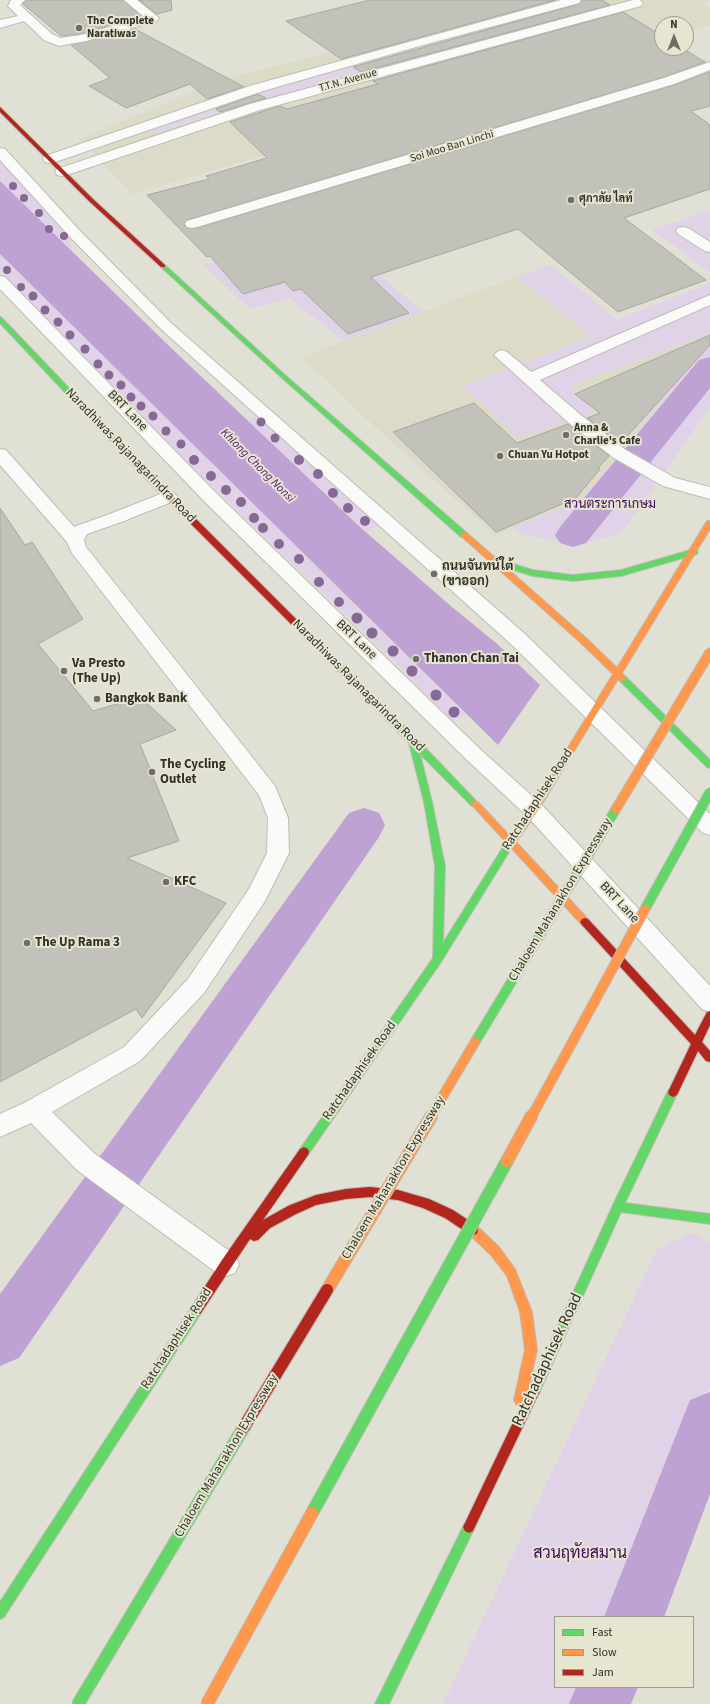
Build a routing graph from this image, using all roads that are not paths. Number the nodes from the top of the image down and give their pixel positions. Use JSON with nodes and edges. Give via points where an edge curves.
{"nodes":[{"id":1,"x":19,"y":0,"type":"edge"},
{"id":2,"x":130,"y":0,"type":"edge"},
{"id":3,"x":575,"y":0,"type":"edge"},
{"id":4,"x":615,"y":0,"type":"edge"},
{"id":5,"x":26,"y":17,"type":"junction"},
{"id":6,"x":0,"y":24,"type":"edge"},
{"id":7,"x":710,"y":66,"type":"edge"},
{"id":8,"x":0,"y":109,"type":"edge"},
{"id":9,"x":0,"y":152,"type":"edge"},
{"id":10,"x":50,"y":159,"type":"junction"},
{"id":11,"x":62,"y":172,"type":"junction"},
{"id":12,"x":192,"y":224,"type":"dead end"},
{"id":13,"x":683,"y":231,"type":"dead end"},
{"id":14,"x":710,"y":248,"type":"edge"},
{"id":15,"x":0,"y":280,"type":"edge"},
{"id":16,"x":710,"y":300,"type":"edge"},
{"id":17,"x":0,"y":319,"type":"edge"},
{"id":18,"x":502,"y":355,"type":"dead end"},
{"id":19,"x":529,"y":378,"type":"junction"},
{"id":20,"x":0,"y":454,"type":"edge"},
{"id":21,"x":710,"y":493,"type":"edge"},
{"id":22,"x":168,"y":497,"type":"junction"},
{"id":23,"x":121,"y":516,"type":"joint"},
{"id":24,"x":710,"y":523,"type":"edge"},
{"id":25,"x":75,"y":540,"type":"junction"},
{"id":26,"x":694,"y":552,"type":"junction"},
{"id":27,"x":493,"y":561,"type":"junction"},
{"id":28,"x":710,"y":652,"type":"edge"},
{"id":29,"x":617,"y":674,"type":"junction"},
{"id":30,"x":592,"y":713,"type":"junction"},
{"id":31,"x":412,"y":739,"type":"junction"},
{"id":32,"x":710,"y":765,"type":"edge"},
{"id":33,"x":710,"y":792,"type":"edge"},
{"id":34,"x":534,"y":810,"type":"junction"},
{"id":35,"x":710,"y":827,"type":"edge"},
{"id":36,"x":511,"y":841,"type":"junction"},
{"id":37,"x":438,"y":959,"type":"junction"},
{"id":38,"x":710,"y":1002,"type":"edge"},
{"id":39,"x":710,"y":1015,"type":"edge"},
{"id":40,"x":696,"y":1043,"type":"junction"},
{"id":41,"x":710,"y":1058,"type":"edge"},
{"id":42,"x":34,"y":1110,"type":"junction"},
{"id":43,"x":0,"y":1126,"type":"edge"},
{"id":44,"x":618,"y":1207,"type":"junction"},
{"id":45,"x":710,"y":1219,"type":"edge"},
{"id":46,"x":226,"y":1264,"type":"junction"},
{"id":47,"x":511,"y":1440,"type":"junction"},
{"id":48,"x":0,"y":1613,"type":"edge"},
{"id":49,"x":78,"y":1704,"type":"edge"},
{"id":50,"x":207,"y":1704,"type":"edge"},
{"id":51,"x":382,"y":1704,"type":"edge"}],
"edges":[{"from":1,"to":5,"type":"lane","via":[[14,6]]},
{"from":2,"to":5,"type":"lane","via":[[153,18],[68,41],[54,41]]},
{"from":3,"to":10,"type":"street","name":"T.T.N. Avenue","via":[[258,88]]},
{"from":4,"to":11,"type":"street","name":"T.T.N. Avenue","via":[[642,2],[255,107]]},
{"from":5,"to":6,"type":"lane"},
{"from":7,"to":12,"type":"street","name":"Soi Moo Ban Linchi","via":[[669,81]]},
{"from":8,"to":10,"type":"main road"},
{"from":9,"to":30,"type":"lane","via":[[76,235],[166,326],[465,592],[542,662]]},
{"from":10,"to":11,"type":"main road"},
{"from":11,"to":27,"type":"main road","via":[[283,376]]},
{"from":13,"to":14,"type":"lane"},
{"from":15,"to":34,"type":"lane","name":"BRT Lane","via":[[211,498],[468,750]]},
{"from":16,"to":19,"type":"lane"},
{"from":17,"to":22,"type":"main road","name":"Naradhiwas Rajanagarindra Road"},
{"from":18,"to":19,"type":"lane"},
{"from":19,"to":21,"type":"lane","via":[[576,420],[620,454],[669,482]]},
{"from":20,"to":25,"type":"lane"},
{"from":22,"to":23,"type":"street"},
{"from":22,"to":31,"type":"main road","name":"Naradhiwas Rajanagarindra Road"},
{"from":23,"to":25,"type":"lane","via":[[81,530]]},
{"from":24,"to":26,"type":"main road","name":"Ratchadaphisek Road"},
{"from":25,"to":42,"type":"lane","via":[[78,550],[268,792],[278,818],[278,853],[257,895],[196,986],[132,1054]]},
{"from":26,"to":27,"type":"main road","via":[[621,573],[584,578],[532,573]]},
{"from":26,"to":29,"type":"main road","name":"Ratchadaphisek Road"},
{"from":27,"to":29,"type":"main road","via":[[583,640]]},
{"from":28,"to":49,"type":"main road","name":"Chaloem Mahanakhon Expressway","bridge":true},
{"from":29,"to":30,"type":"main road","name":"Ratchadaphisek Road"},
{"from":29,"to":32,"type":"main road"},
{"from":30,"to":34,"type":"main road","name":"Ratchadaphisek Road"},
{"from":30,"to":35,"type":"lane"},
{"from":31,"to":36,"type":"main road","name":"Naradhiwas Rajanagarindra Road"},
{"from":31,"to":37,"type":"main road","via":[[428,802],[440,866]]},
{"from":33,"to":50,"type":"main road","bridge":true},
{"from":34,"to":36,"type":"main road","name":"Ratchadaphisek Road"},
{"from":34,"to":38,"type":"lane","name":"BRT Lane"},
{"from":36,"to":37,"type":"main road","name":"Ratchadaphisek Road"},
{"from":36,"to":40,"type":"main road","name":"Naradhiwas Rajanagarindra Road"},
{"from":37,"to":46,"type":"main road","name":"Ratchadaphisek Road"},
{"from":39,"to":40,"type":"main road","name":"Ratchadaphisek Road"},
{"from":40,"to":41,"type":"main road","name":"Naradhiwas Rajanagarindra Road"},
{"from":40,"to":44,"type":"main road","name":"Ratchadaphisek Road"},
{"from":42,"to":43,"type":"lane"},
{"from":42,"to":46,"type":"lane","via":[[86,1162]]},
{"from":44,"to":45,"type":"main road"},
{"from":44,"to":47,"type":"main road","name":"Ratchadaphisek Road"},
{"from":46,"to":47,"type":"main road","via":[[266,1224],[316,1200],[370,1192],[398,1195],[449,1214],[473,1230],[495,1251],[511,1273],[526,1312],[531,1350]]},
{"from":46,"to":48,"type":"main road","name":"Ratchadaphisek Road"},
{"from":47,"to":51,"type":"main road","name":"Ratchadaphisek Road"}]}
